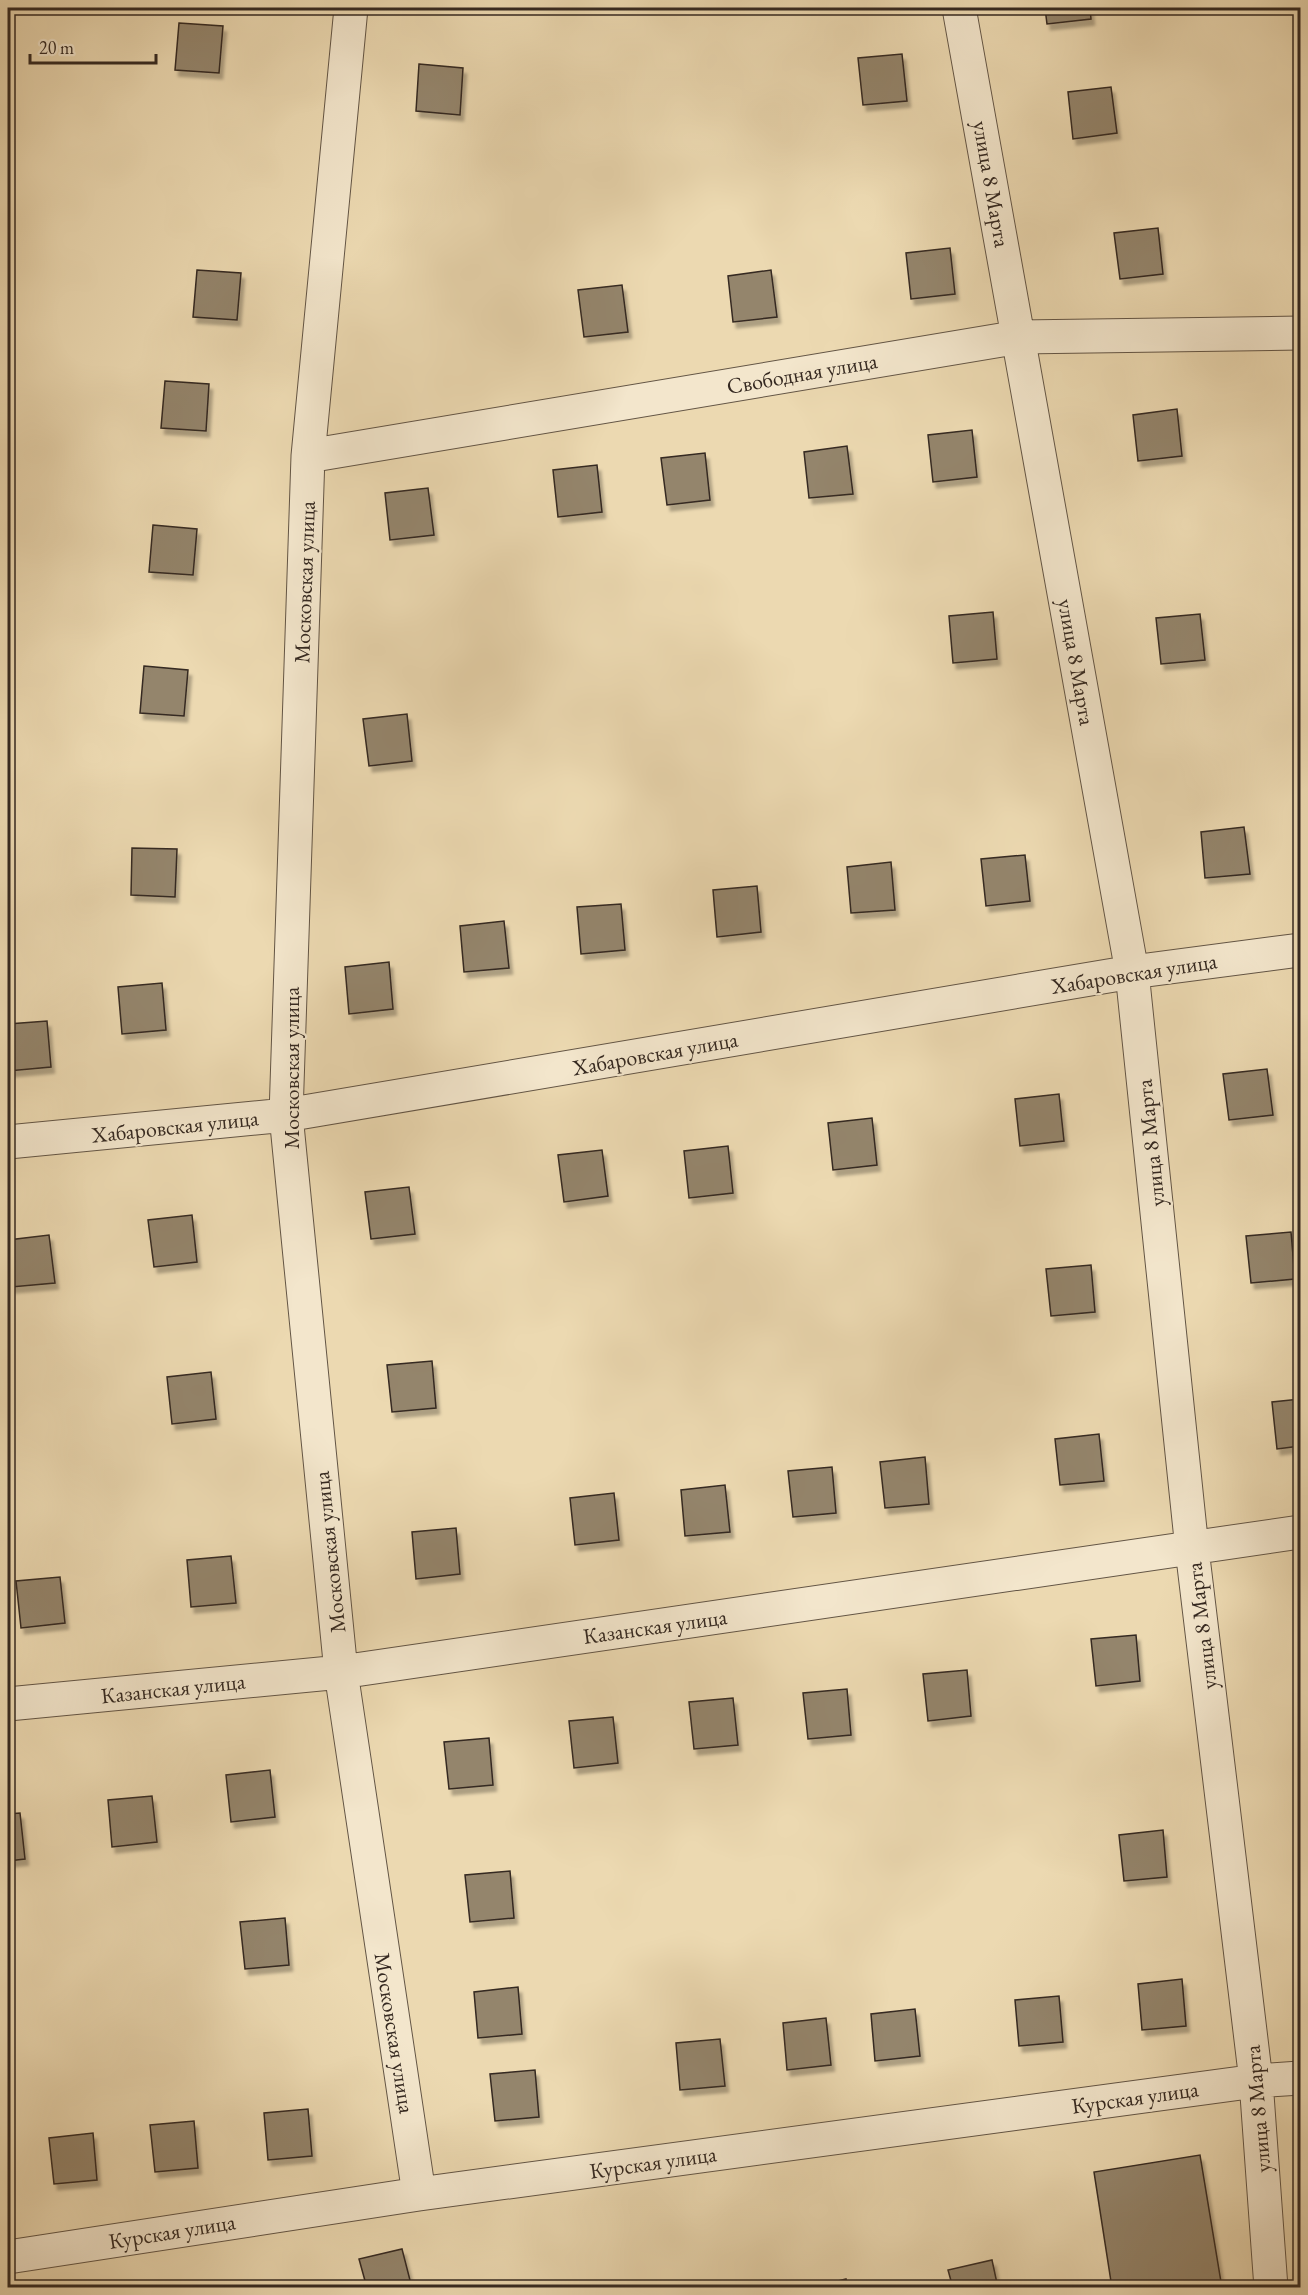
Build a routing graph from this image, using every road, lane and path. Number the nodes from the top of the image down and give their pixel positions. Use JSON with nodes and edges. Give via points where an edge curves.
{"nodes":[{"id":1,"x":351,"y":8,"type":"edge"},
{"id":2,"x":959,"y":8,"type":"edge"},
{"id":3,"x":1300,"y":333,"type":"edge"},
{"id":4,"x":1019,"y":337,"type":"junction"},
{"id":5,"x":308,"y":456,"type":"junction"},
{"id":6,"x":1300,"y":950,"type":"edge"},
{"id":7,"x":1132,"y":972,"type":"junction"},
{"id":8,"x":286,"y":1115,"type":"junction"},
{"id":9,"x":8,"y":1142,"type":"edge"},
{"id":10,"x":1300,"y":1532,"type":"edge"},
{"id":11,"x":1192,"y":1549,"type":"junction"},
{"id":12,"x":341,"y":1671,"type":"junction"},
{"id":13,"x":8,"y":1704,"type":"edge"},
{"id":14,"x":1300,"y":2078,"type":"edge"},
{"id":15,"x":1256,"y":2081,"type":"junction"},
{"id":16,"x":419,"y":2194,"type":"junction"},
{"id":17,"x":8,"y":2256,"type":"edge"},
{"id":18,"x":1271,"y":2288,"type":"edge"}],
"edges":[{"from":1,"to":5,"type":"street","name":"Московская улица"},
{"from":2,"to":4,"type":"street","name":"улица 8 Марта"},
{"from":3,"to":4,"type":"street","name":"Свободная улица"},
{"from":4,"to":5,"type":"street","name":"Свободная улица"},
{"from":4,"to":7,"type":"street","name":"улица 8 Марта"},
{"from":5,"to":8,"type":"street","name":"Московская улица"},
{"from":6,"to":7,"type":"street","name":"Хабаровская улица"},
{"from":7,"to":8,"type":"street","name":"Хабаровская улица"},
{"from":7,"to":11,"type":"street","name":"улица 8 Марта"},
{"from":8,"to":9,"type":"street","name":"Хабаровская улица"},
{"from":8,"to":12,"type":"street","name":"Московская улица"},
{"from":10,"to":11,"type":"street","name":"Казанская улица"},
{"from":11,"to":12,"type":"street","name":"Казанская улица"},
{"from":11,"to":15,"type":"street","name":"улица 8 Марта"},
{"from":12,"to":13,"type":"street","name":"Казанская улица"},
{"from":12,"to":16,"type":"street","name":"Московская улица"},
{"from":14,"to":15,"type":"street","name":"Курская улица"},
{"from":15,"to":16,"type":"street","name":"Курская улица"},
{"from":15,"to":18,"type":"street","name":"улица 8 Марта"},
{"from":16,"to":17,"type":"street","name":"Курская улица"}]}
